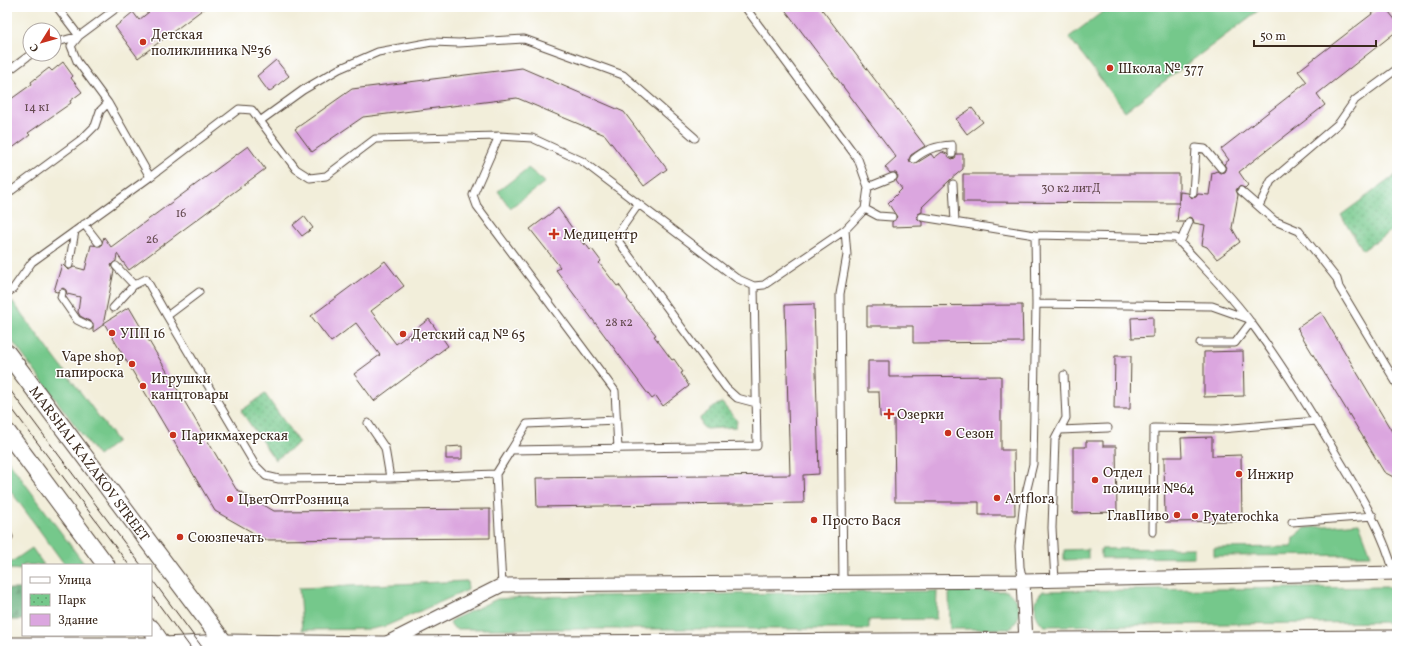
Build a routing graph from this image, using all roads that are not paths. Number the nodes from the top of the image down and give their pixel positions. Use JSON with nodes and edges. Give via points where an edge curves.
{"nodes":[{"id":1,"x":57,"y":7,"type":"edge"},
{"id":2,"x":118,"y":7,"type":"edge"},
{"id":3,"x":745,"y":7,"type":"edge"},
{"id":4,"x":79,"y":36,"type":"junction"},
{"id":5,"x":62,"y":41,"type":"edge"},
{"id":6,"x":22,"y":61,"type":"edge"},
{"id":7,"x":1397,"y":70,"type":"edge"},
{"id":8,"x":7,"y":72,"type":"edge"},
{"id":9,"x":108,"y":103,"type":"junction"},
{"id":10,"x":260,"y":121,"type":"junction"},
{"id":11,"x":499,"y":136,"type":"junction"},
{"id":12,"x":695,"y":138,"type":"dead end"},
{"id":13,"x":952,"y":154,"type":"dead end"},
{"id":14,"x":914,"y":159,"type":"dead end"},
{"id":15,"x":1221,"y":168,"type":"dead end"},
{"id":16,"x":150,"y":177,"type":"junction"},
{"id":17,"x":893,"y":177,"type":"dead end"},
{"id":18,"x":953,"y":184,"type":"dead end"},
{"id":19,"x":868,"y":187,"type":"junction"},
{"id":20,"x":1241,"y":191,"type":"dead end"},
{"id":21,"x":1193,"y":193,"type":"dead end"},
{"id":22,"x":7,"y":194,"type":"edge"},
{"id":23,"x":638,"y":205,"type":"junction"},
{"id":24,"x":1260,"y":206,"type":"junction"},
{"id":25,"x":865,"y":209,"type":"junction"},
{"id":26,"x":892,"y":217,"type":"dead end"},
{"id":27,"x":922,"y":217,"type":"dead end"},
{"id":28,"x":955,"y":222,"type":"junction"},
{"id":29,"x":1189,"y":222,"type":"dead end"},
{"id":30,"x":84,"y":224,"type":"junction"},
{"id":31,"x":845,"y":230,"type":"junction"},
{"id":32,"x":75,"y":231,"type":"junction"},
{"id":33,"x":1034,"y":235,"type":"junction"},
{"id":34,"x":98,"y":242,"type":"dead end"},
{"id":35,"x":1180,"y":243,"type":"junction"},
{"id":36,"x":69,"y":266,"type":"dead end"},
{"id":37,"x":116,"y":266,"type":"dead end"},
{"id":38,"x":134,"y":285,"type":"junction"},
{"id":39,"x":754,"y":286,"type":"junction"},
{"id":40,"x":199,"y":292,"type":"dead end"},
{"id":41,"x":7,"y":293,"type":"edge"},
{"id":42,"x":62,"y":293,"type":"dead end"},
{"id":43,"x":1036,"y":304,"type":"junction"},
{"id":44,"x":113,"y":308,"type":"dead end"},
{"id":45,"x":167,"y":316,"type":"junction"},
{"id":46,"x":1249,"y":320,"type":"junction"},
{"id":47,"x":88,"y":326,"type":"dead end"},
{"id":48,"x":1200,"y":343,"type":"dead end"},
{"id":49,"x":7,"y":353,"type":"edge"},
{"id":50,"x":1064,"y":375,"type":"dead end"},
{"id":51,"x":1397,"y":384,"type":"edge"},
{"id":52,"x":756,"y":402,"type":"junction"},
{"id":53,"x":617,"y":420,"type":"junction"},
{"id":54,"x":1316,"y":421,"type":"junction"},
{"id":55,"x":368,"y":423,"type":"dead end"},
{"id":56,"x":1108,"y":428,"type":"dead end"},
{"id":57,"x":1060,"y":430,"type":"junction"},
{"id":58,"x":8,"y":435,"type":"edge"},
{"id":59,"x":618,"y":449,"type":"junction"},
{"id":60,"x":511,"y":450,"type":"junction"},
{"id":61,"x":496,"y":474,"type":"junction"},
{"id":62,"x":390,"y":478,"type":"junction"},
{"id":63,"x":1373,"y":516,"type":"junction"},
{"id":64,"x":1292,"y":522,"type":"dead end"},
{"id":65,"x":1153,"y":532,"type":"dead end"},
{"id":66,"x":7,"y":533,"type":"edge"},
{"id":67,"x":7,"y":538,"type":"edge"},
{"id":68,"x":105,"y":564,"type":"edge"},
{"id":69,"x":1395,"y":573,"type":"edge"},
{"id":70,"x":1023,"y":581,"type":"junction"},
{"id":71,"x":1055,"y":581,"type":"junction"},
{"id":72,"x":843,"y":583,"type":"junction"},
{"id":73,"x":502,"y":585,"type":"junction"},
{"id":74,"x":152,"y":629,"type":"edge"},
{"id":75,"x":1397,"y":640,"type":"edge"},
{"id":76,"x":1026,"y":642,"type":"junction"},
{"id":77,"x":382,"y":646,"type":"junction"},
{"id":78,"x":7,"y":647,"type":"edge"},
{"id":79,"x":227,"y":648,"type":"edge"},
{"id":80,"x":166,"y":649,"type":"edge"}],
"edges":[{"from":1,"to":4,"type":"lane"},
{"from":2,"to":4,"type":"lane"},
{"from":3,"to":19,"type":"lane","via":[[858,158]]},
{"from":4,"to":5,"type":"lane"},
{"from":4,"to":9,"type":"lane","via":[[71,46],[77,61]]},
{"from":6,"to":8,"type":"lane"},
{"from":7,"to":24,"type":"lane","via":[[1355,100],[1339,123],[1270,181]]},
{"from":9,"to":16,"type":"lane"},
{"from":9,"to":22,"type":"lane","via":[[83,138]]},
{"from":10,"to":11,"type":"lane","via":[[296,169],[310,178],[326,176],[375,139]]},
{"from":10,"to":12,"type":"lane","via":[[303,90],[339,69],[378,52],[432,42],[524,39],[623,75]]},
{"from":10,"to":16,"type":"lane","via":[[252,110],[239,109]]},
{"from":11,"to":23,"type":"lane","via":[[532,138],[582,161]]},
{"from":11,"to":53,"type":"lane","via":[[473,195],[477,206],[614,391]]},
{"from":13,"to":14,"type":"lane","via":[[952,145],[938,146],[925,150]]},
{"from":15,"to":21,"type":"lane","via":[[1205,149],[1196,148]]},
{"from":16,"to":30,"type":"lane"},
{"from":17,"to":19,"type":"lane"},
{"from":18,"to":28,"type":"lane"},
{"from":19,"to":25,"type":"lane"},
{"from":20,"to":24,"type":"lane"},
{"from":23,"to":39,"type":"lane","via":[[736,278]]},
{"from":23,"to":52,"type":"lane","via":[[619,232],[619,242],[726,388],[737,398]]},
{"from":24,"to":51,"type":"lane","via":[[1275,221],[1299,231],[1337,279],[1339,287]]},
{"from":25,"to":26,"type":"lane","via":[[878,216]]},
{"from":25,"to":31,"type":"lane"},
{"from":27,"to":28,"type":"lane"},
{"from":28,"to":33,"type":"lane"},
{"from":29,"to":35,"type":"lane"},
{"from":30,"to":32,"type":"lane"},
{"from":30,"to":34,"type":"lane"},
{"from":31,"to":39,"type":"lane","via":[[764,285]]},
{"from":31,"to":72,"type":"lane","via":[[847,255],[840,294]]},
{"from":32,"to":36,"type":"lane"},
{"from":32,"to":41,"type":"lane","via":[[32,262]]},
{"from":33,"to":35,"type":"lane","via":[[1176,238]]},
{"from":33,"to":43,"type":"lane"},
{"from":35,"to":46,"type":"lane"},
{"from":37,"to":38,"type":"lane"},
{"from":38,"to":44,"type":"lane"},
{"from":38,"to":45,"type":"lane","via":[[146,279]]},
{"from":39,"to":52,"type":"lane"},
{"from":40,"to":45,"type":"lane"},
{"from":42,"to":47,"type":"lane","via":[[61,297],[77,320]]},
{"from":43,"to":46,"type":"lane","via":[[1212,306]]},
{"from":43,"to":70,"type":"lane","via":[[1033,464],[1024,500],[1019,546]]},
{"from":45,"to":62,"type":"lane","via":[[255,466],[266,476],[278,479]]},
{"from":46,"to":48,"type":"lane","via":[[1235,343]]},
{"from":46,"to":54,"type":"lane"},
{"from":49,"to":79,"type":"street","name":"MARSHAL KAZAKOV STREET"},
{"from":50,"to":57,"type":"lane","via":[[1066,418]]},
{"from":52,"to":59,"type":"lane","via":[[757,446]]},
{"from":53,"to":59,"type":"lane"},
{"from":53,"to":60,"type":"lane","via":[[527,424]]},
{"from":54,"to":63,"type":"lane"},
{"from":54,"to":65,"type":"lane","via":[[1221,429],[1154,428]]},
{"from":55,"to":62,"type":"lane","via":[[384,448]]},
{"from":56,"to":57,"type":"lane"},
{"from":57,"to":71,"type":"lane","via":[[1055,439],[1052,528]]},
{"from":58,"to":68,"type":"street"},
{"from":59,"to":60,"type":"lane"},
{"from":60,"to":61,"type":"lane"},
{"from":61,"to":62,"type":"lane"},
{"from":61,"to":73,"type":"lane"},
{"from":63,"to":64,"type":"lane"},
{"from":63,"to":69,"type":"lane"},
{"from":66,"to":67,"type":"lane","via":[[10,537]]},
{"from":69,"to":71,"type":"street"},
{"from":70,"to":71,"type":"street"},
{"from":70,"to":72,"type":"street"},
{"from":70,"to":76,"type":"street"},
{"from":72,"to":73,"type":"street"},
{"from":73,"to":77,"type":"street"},
{"from":74,"to":80,"type":"street"},
{"from":75,"to":76,"type":"main road"},
{"from":76,"to":77,"type":"main road"},
{"from":77,"to":79,"type":"main road"},
{"from":78,"to":80,"type":"main road"},
{"from":79,"to":80,"type":"main road"}]}
